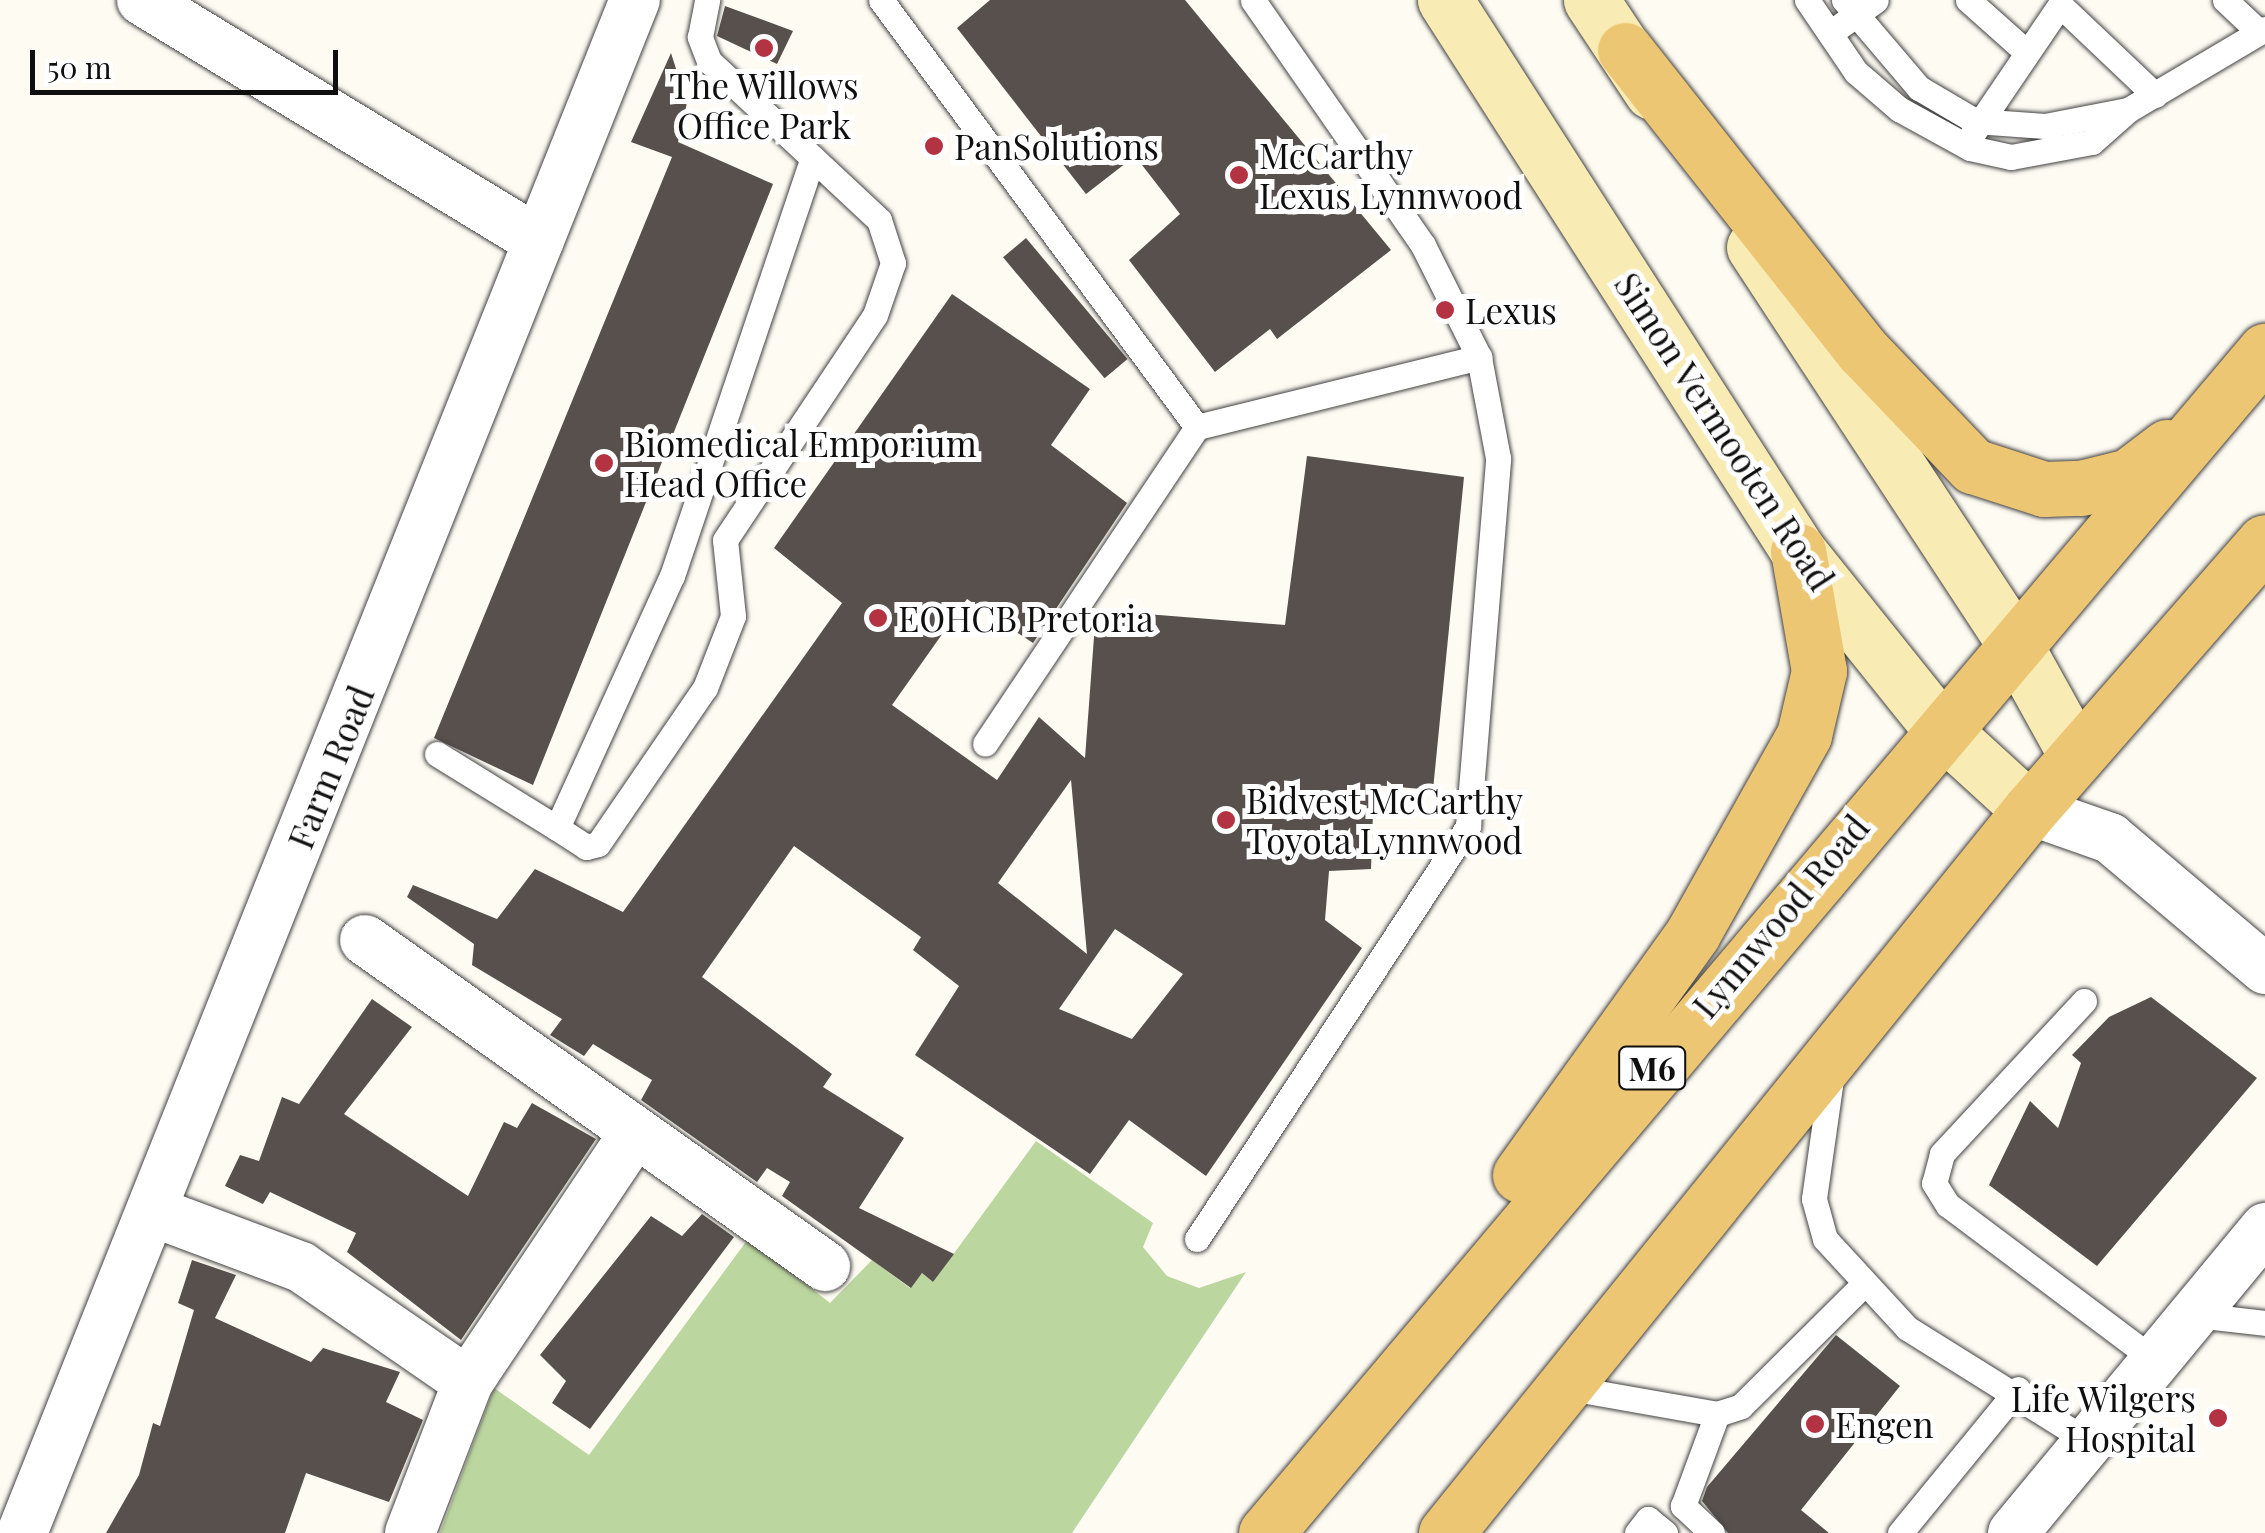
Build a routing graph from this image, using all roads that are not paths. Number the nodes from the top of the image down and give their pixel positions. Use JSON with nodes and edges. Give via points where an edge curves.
{"nodes":[{"id":1,"x":142,"y":0,"type":"edge"},
{"id":2,"x":635,"y":0,"type":"edge"},
{"id":3,"x":707,"y":0,"type":"edge"},
{"id":4,"x":881,"y":0,"type":"edge"},
{"id":5,"x":1252,"y":0,"type":"edge"},
{"id":6,"x":1444,"y":0,"type":"edge"},
{"id":7,"x":1591,"y":0,"type":"edge"},
{"id":8,"x":1808,"y":0,"type":"edge"},
{"id":9,"x":1876,"y":0,"type":"edge"},
{"id":10,"x":1968,"y":0,"type":"edge"},
{"id":11,"x":2224,"y":0,"type":"edge"},
{"id":12,"x":2056,"y":3,"type":"edge"},
{"id":13,"x":1849,"y":9,"type":"edge"},
{"id":14,"x":2262,"y":30,"type":"edge"},
{"id":15,"x":1827,"y":34,"type":"junction"},
{"id":16,"x":2023,"y":49,"type":"junction"},
{"id":17,"x":1625,"y":50,"type":"junction"},
{"id":18,"x":2155,"y":96,"type":"junction"},
{"id":19,"x":2128,"y":110,"type":"junction"},
{"id":20,"x":1975,"y":121,"type":"junction"},
{"id":21,"x":1970,"y":148,"type":"junction"},
{"id":22,"x":813,"y":158,"type":"junction"},
{"id":23,"x":539,"y":241,"type":"junction"},
{"id":24,"x":1479,"y":357,"type":"junction"},
{"id":25,"x":2249,"y":370,"type":"edge"},
{"id":26,"x":1197,"y":428,"type":"junction"},
{"id":27,"x":685,"y":540,"type":"junction"},
{"id":28,"x":2265,"y":542,"type":"edge"},
{"id":29,"x":1798,"y":551,"type":"junction"},
{"id":30,"x":724,"y":552,"type":"junction"},
{"id":31,"x":2015,"y":645,"type":"junction"},
{"id":32,"x":1939,"y":727,"type":"junction"},
{"id":33,"x":985,"y":744,"type":"dead end"},
{"id":34,"x":437,"y":754,"type":"dead end"},
{"id":35,"x":2076,"y":755,"type":"junction"},
{"id":36,"x":2030,"y":810,"type":"junction"},
{"id":37,"x":557,"y":828,"type":"junction"},
{"id":38,"x":2110,"y":838,"type":"junction"},
{"id":39,"x":365,"y":940,"type":"dead end"},
{"id":40,"x":2265,"y":970,"type":"edge"},
{"id":41,"x":2084,"y":1001,"type":"dead end"},
{"id":42,"x":1834,"y":1050,"type":"junction"},
{"id":43,"x":634,"y":1134,"type":"junction"},
{"id":44,"x":154,"y":1212,"type":"junction"},
{"id":45,"x":2265,"y":1228,"type":"edge"},
{"id":46,"x":1197,"y":1239,"type":"dead end"},
{"id":47,"x":824,"y":1266,"type":"dead end"},
{"id":48,"x":1861,"y":1287,"type":"junction"},
{"id":49,"x":2196,"y":1316,"type":"junction"},
{"id":50,"x":2265,"y":1324,"type":"edge"},
{"id":51,"x":2156,"y":1362,"type":"junction"},
{"id":52,"x":468,"y":1382,"type":"junction"},
{"id":53,"x":1563,"y":1386,"type":"junction"},
{"id":54,"x":2018,"y":1390,"type":"junction"},
{"id":55,"x":1717,"y":1414,"type":"junction"},
{"id":56,"x":2088,"y":1441,"type":"junction"},
{"id":57,"x":1279,"y":1514,"type":"edge"},
{"id":58,"x":22,"y":1533,"type":"edge"},
{"id":59,"x":410,"y":1533,"type":"edge"},
{"id":60,"x":1446,"y":1533,"type":"edge"},
{"id":61,"x":1637,"y":1533,"type":"edge"},
{"id":62,"x":1665,"y":1533,"type":"edge"},
{"id":63,"x":1712,"y":1533,"type":"edge"},
{"id":64,"x":1900,"y":1533,"type":"edge"},
{"id":65,"x":2012,"y":1533,"type":"edge"}],
"edges":[{"from":1,"to":23,"type":"street"},
{"from":2,"to":23,"type":"street","name":"Farm Road"},
{"from":3,"to":22,"type":"lane","via":[[700,37],[709,61]]},
{"from":4,"to":26,"type":"lane"},
{"from":5,"to":24,"type":"lane","via":[[1423,245]]},
{"from":6,"to":29,"type":"main road","name":"Simon Vermooten Road"},
{"from":7,"to":17,"type":"main road","name":"Simon Vermooten Road"},
{"from":8,"to":15,"type":"lane"},
{"from":9,"to":13,"type":"lane"},
{"from":10,"to":16,"type":"lane"},
{"from":11,"to":14,"type":"lane"},
{"from":12,"to":16,"type":"lane"},
{"from":12,"to":18,"type":"lane"},
{"from":13,"to":15,"type":"lane"},
{"from":13,"to":20,"type":"lane","via":[[1920,88]]},
{"from":14,"to":18,"type":"lane"},
{"from":15,"to":21,"type":"lane","via":[[1899,109]]},
{"from":16,"to":20,"type":"lane"},
{"from":17,"to":25,"type":"main road","via":[[1862,350],[1974,466],[2044,489],[2128,476]]},
{"from":17,"to":31,"type":"main road","name":"Simon Vermooten Road"},
{"from":18,"to":19,"type":"lane"},
{"from":19,"to":20,"type":"lane","via":[[2044,126]]},
{"from":19,"to":21,"type":"lane","via":[[2092,142],[2051,155]]},
{"from":20,"to":21,"type":"lane"},
{"from":22,"to":27,"type":"lane"},
{"from":22,"to":30,"type":"lane","via":[[879,220],[889,281]]},
{"from":23,"to":44,"type":"street","name":"Farm Road"},
{"from":24,"to":26,"type":"lane"},
{"from":24,"to":46,"type":"lane","via":[[1498,458],[1468,826]]},
{"from":25,"to":31,"type":"main road","name":"Lynnwood Road","number":"M6"},
{"from":26,"to":33,"type":"lane"},
{"from":27,"to":30,"type":"lane"},
{"from":27,"to":37,"type":"lane"},
{"from":28,"to":35,"type":"main road"},
{"from":29,"to":32,"type":"main road","name":"Simon Vermooten Road"},
{"from":29,"to":57,"type":"main road","via":[[1819,671],[1804,734],[1693,933]]},
{"from":30,"to":37,"type":"lane","via":[[733,616],[681,728],[598,844],[586,848]]},
{"from":31,"to":32,"type":"main road","name":"Lynnwood Road","number":"M6"},
{"from":31,"to":35,"type":"main road","name":"Simon Vermooten Road"},
{"from":32,"to":36,"type":"main road","name":"Simon Vermooten Road"},
{"from":32,"to":57,"type":"main road","name":"Lynnwood Road","number":"M6"},
{"from":34,"to":37,"type":"lane"},
{"from":35,"to":36,"type":"main road"},
{"from":35,"to":38,"type":"street","name":"Simon Vermooten Road"},
{"from":36,"to":38,"type":"street","name":"Simon Vermooten Road"},
{"from":36,"to":42,"type":"main road"},
{"from":38,"to":40,"type":"street","name":"Simon Vermooten Road"},
{"from":39,"to":43,"type":"street"},
{"from":41,"to":51,"type":"lane","via":[[1942,1154],[1934,1183],[1948,1206]]},
{"from":42,"to":48,"type":"lane","via":[[1814,1199],[1825,1239]]},
{"from":42,"to":53,"type":"main road"},
{"from":43,"to":47,"type":"street"},
{"from":43,"to":52,"type":"street"},
{"from":44,"to":52,"type":"street","via":[[301,1267]]},
{"from":44,"to":58,"type":"street","name":"Farm Road"},
{"from":45,"to":49,"type":"street"},
{"from":48,"to":54,"type":"lane","via":[[1907,1328]]},
{"from":48,"to":55,"type":"lane","via":[[1751,1400]]},
{"from":49,"to":50,"type":"lane"},
{"from":49,"to":51,"type":"street"},
{"from":51,"to":56,"type":"street"},
{"from":52,"to":59,"type":"street"},
{"from":53,"to":55,"type":"lane"},
{"from":53,"to":60,"type":"main road"},
{"from":54,"to":56,"type":"lane"},
{"from":54,"to":64,"type":"lane"},
{"from":55,"to":63,"type":"lane","via":[[1683,1506]]},
{"from":56,"to":65,"type":"street"},
{"from":61,"to":62,"type":"lane","via":[[1648,1519]]}]}
